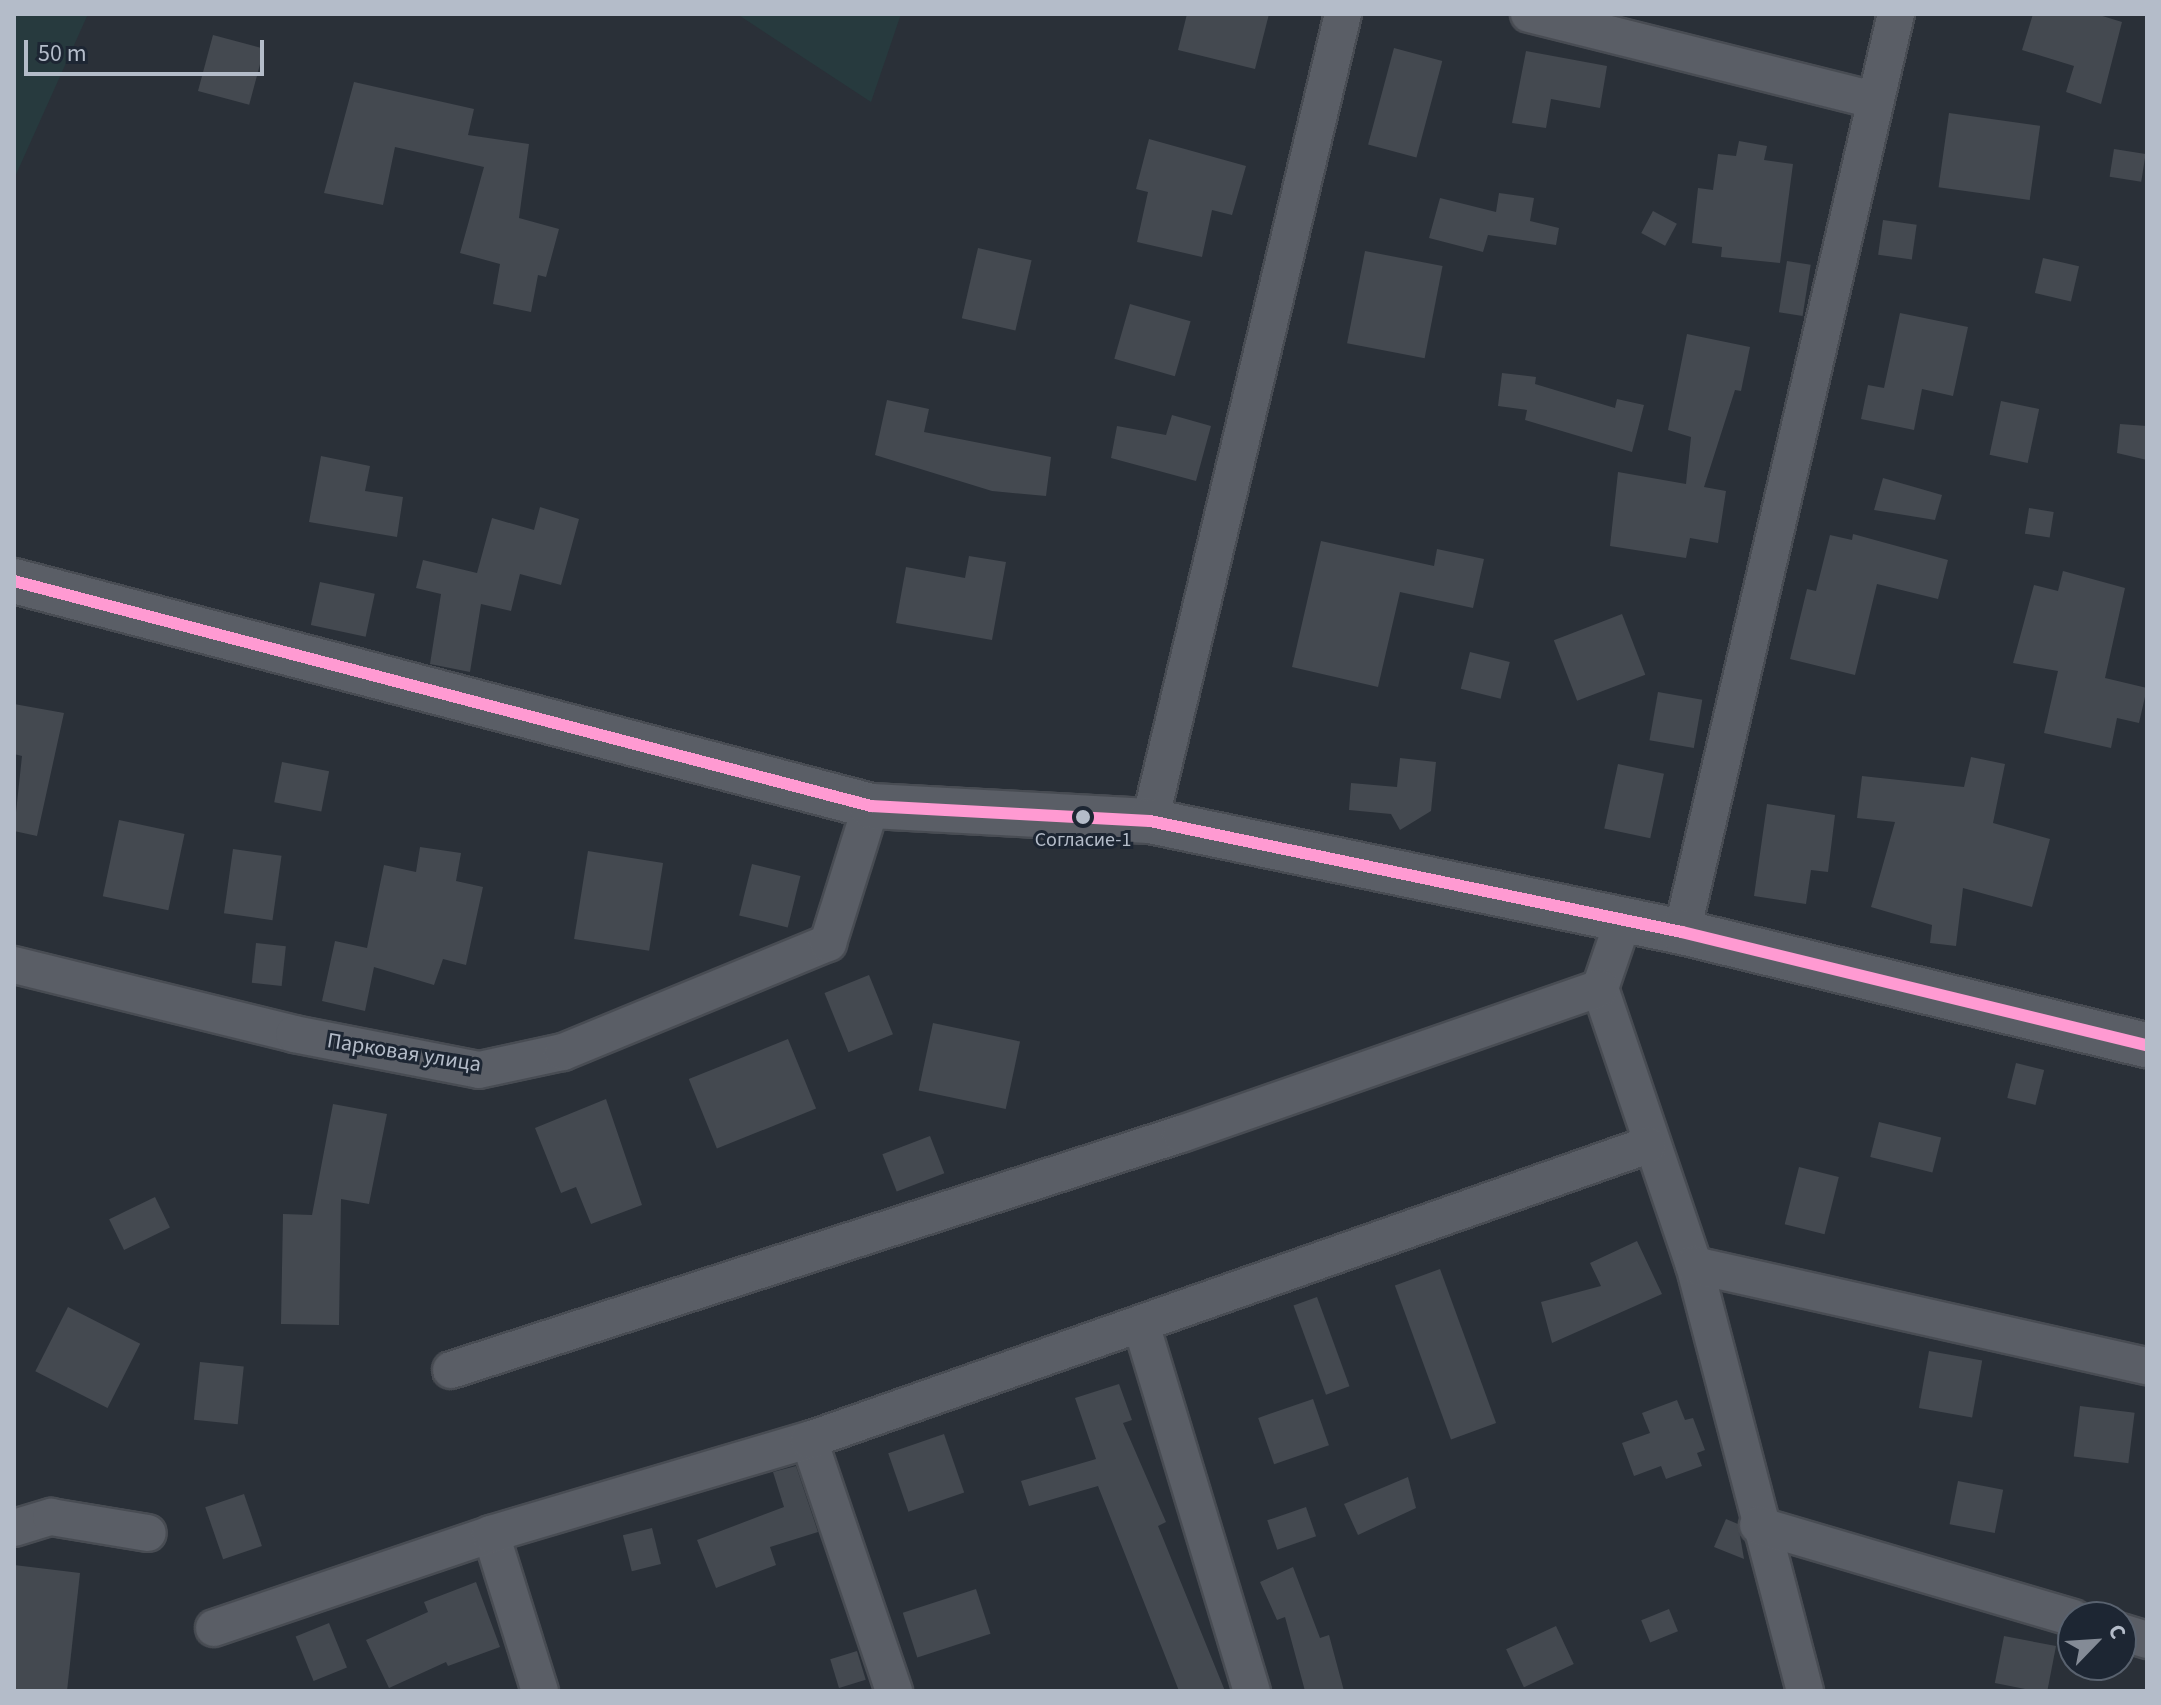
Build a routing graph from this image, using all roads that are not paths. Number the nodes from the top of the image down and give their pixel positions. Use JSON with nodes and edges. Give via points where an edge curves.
{"nodes":[{"id":1,"x":1343,"y":14,"type":"edge"},
{"id":2,"x":1529,"y":14,"type":"edge"},
{"id":3,"x":1896,"y":14,"type":"edge"},
{"id":4,"x":1875,"y":100,"type":"junction"},
{"id":5,"x":14,"y":581,"type":"edge"},
{"id":6,"x":871,"y":806,"type":"junction"},
{"id":7,"x":1150,"y":821,"type":"junction"},
{"id":8,"x":1623,"y":921,"type":"junction"},
{"id":9,"x":1682,"y":932,"type":"junction"},
{"id":10,"x":14,"y":965,"type":"edge"},
{"id":11,"x":53,"y":974,"type":"junction"},
{"id":12,"x":1600,"y":988,"type":"junction"},
{"id":13,"x":14,"y":989,"type":"edge"},
{"id":14,"x":2146,"y":1041,"type":"edge"},
{"id":15,"x":1648,"y":1145,"type":"junction"},
{"id":16,"x":1694,"y":1265,"type":"junction"},
{"id":17,"x":1141,"y":1324,"type":"junction"},
{"id":18,"x":2147,"y":1366,"type":"edge"},
{"id":19,"x":451,"y":1370,"type":"dead end"},
{"id":20,"x":809,"y":1440,"type":"junction"},
{"id":21,"x":1758,"y":1525,"type":"junction"},
{"id":22,"x":14,"y":1528,"type":"edge"},
{"id":23,"x":148,"y":1533,"type":"dead end"},
{"id":24,"x":491,"y":1534,"type":"junction"},
{"id":25,"x":2057,"y":1613,"type":"edge"},
{"id":26,"x":214,"y":1628,"type":"dead end"},
{"id":27,"x":540,"y":1691,"type":"edge"},
{"id":28,"x":894,"y":1691,"type":"edge"},
{"id":29,"x":1252,"y":1691,"type":"edge"},
{"id":30,"x":1805,"y":1691,"type":"edge"}],
"edges":[{"from":1,"to":7,"type":"street"},
{"from":2,"to":4,"type":"street"},
{"from":3,"to":4,"type":"street"},
{"from":4,"to":9,"type":"street"},
{"from":5,"to":6,"type":"street"},
{"from":6,"to":7,"type":"street"},
{"from":6,"to":11,"type":"street","name":"Парковая улица","via":[[828,943],[563,1052],[479,1070],[294,1034]]},
{"from":7,"to":8,"type":"street"},
{"from":8,"to":9,"type":"street"},
{"from":8,"to":12,"type":"street"},
{"from":9,"to":14,"type":"street"},
{"from":10,"to":11,"type":"street","name":"Парковая улица"},
{"from":11,"to":13,"type":"street"},
{"from":12,"to":15,"type":"street"},
{"from":12,"to":19,"type":"street","via":[[1181,1134]]},
{"from":15,"to":16,"type":"street"},
{"from":15,"to":17,"type":"street"},
{"from":16,"to":18,"type":"street"},
{"from":16,"to":21,"type":"street"},
{"from":17,"to":20,"type":"street"},
{"from":17,"to":29,"type":"street"},
{"from":20,"to":24,"type":"street"},
{"from":20,"to":28,"type":"street"},
{"from":21,"to":25,"type":"street"},
{"from":21,"to":30,"type":"street"},
{"from":22,"to":23,"type":"street","via":[[51,1517]]},
{"from":24,"to":26,"type":"street"},
{"from":24,"to":27,"type":"street"}]}
